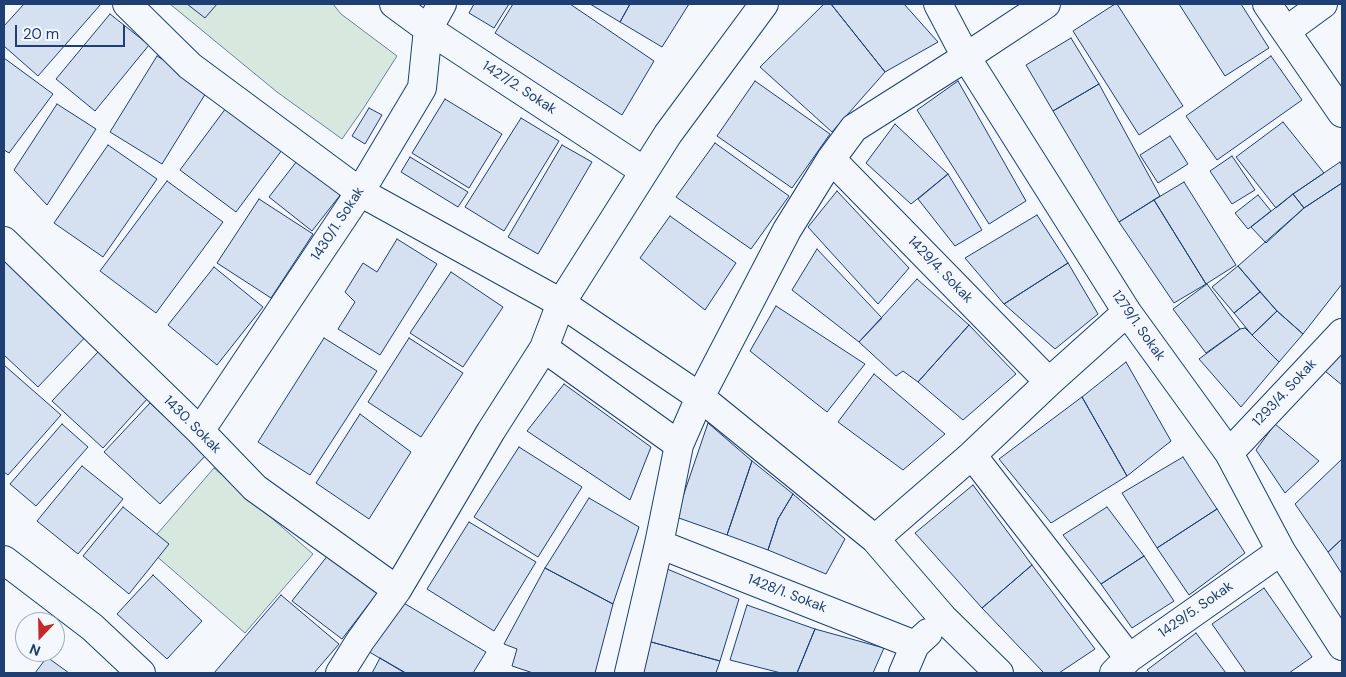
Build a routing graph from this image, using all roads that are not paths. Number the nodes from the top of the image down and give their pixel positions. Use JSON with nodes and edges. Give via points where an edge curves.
{"nodes":[{"id":1,"x":127,"y":4,"type":"edge"},
{"id":2,"x":394,"y":4,"type":"edge"},
{"id":3,"x":442,"y":4,"type":"edge"},
{"id":4,"x":764,"y":4,"type":"edge"},
{"id":5,"x":938,"y":4,"type":"edge"},
{"id":6,"x":1046,"y":4,"type":"edge"},
{"id":7,"x":1267,"y":4,"type":"edge"},
{"id":8,"x":1323,"y":4,"type":"edge"},
{"id":9,"x":428,"y":29,"type":"junction"},
{"id":10,"x":1286,"y":31,"type":"junction"},
{"id":11,"x":966,"y":57,"type":"junction"},
{"id":12,"x":1342,"y":113,"type":"edge"},
{"id":13,"x":831,"y":159,"type":"junction"},
{"id":14,"x":644,"y":171,"type":"junction"},
{"id":15,"x":360,"y":192,"type":"junction"},
{"id":16,"x":4,"y":241,"type":"edge"},
{"id":17,"x":560,"y":303,"type":"junction"},
{"id":18,"x":1127,"y":312,"type":"junction"},
{"id":19,"x":1342,"y":333,"type":"edge"},
{"id":20,"x":544,"y":348,"type":"junction"},
{"id":21,"x":1049,"y":382,"type":"junction"},
{"id":22,"x":700,"y":397,"type":"junction"},
{"id":23,"x":200,"y":431,"type":"junction"},
{"id":24,"x":679,"y":445,"type":"junction"},
{"id":25,"x":1229,"y":454,"type":"junction"},
{"id":26,"x":972,"y":456,"type":"junction"},
{"id":27,"x":875,"y":539,"type":"junction"},
{"id":28,"x":659,"y":544,"type":"junction"},
{"id":29,"x":1281,"y":551,"type":"junction"},
{"id":30,"x":4,"y":560,"type":"edge"},
{"id":31,"x":397,"y":590,"type":"junction"},
{"id":32,"x":943,"y":618,"type":"junction"},
{"id":33,"x":915,"y":644,"type":"junction"},
{"id":34,"x":1342,"y":646,"type":"edge"},
{"id":35,"x":1121,"y":666,"type":"edge"},
{"id":36,"x":141,"y":673,"type":"edge"},
{"id":37,"x":340,"y":673,"type":"edge"},
{"id":38,"x":629,"y":673,"type":"edge"},
{"id":39,"x":903,"y":673,"type":"edge"},
{"id":40,"x":999,"y":673,"type":"edge"}],
"edges":[{"from":1,"to":15,"type":"street","via":[[190,66]]},
{"from":2,"to":9,"type":"street","name":"1427/2. Sokak"},
{"from":3,"to":9,"type":"street","name":"1430/1. Sokak"},
{"from":4,"to":14,"type":"street"},
{"from":5,"to":11,"type":"street","name":"1279/1. Sokak"},
{"from":6,"to":11,"type":"street"},
{"from":7,"to":10,"type":"street"},
{"from":8,"to":10,"type":"street"},
{"from":9,"to":14,"type":"street","name":"1427/2. Sokak"},
{"from":9,"to":15,"type":"street","name":"1430/1. Sokak","via":[[422,88]]},
{"from":10,"to":12,"type":"street"},
{"from":11,"to":13,"type":"street","via":[[854,128]]},
{"from":11,"to":18,"type":"street","name":"1279/1. Sokak"},
{"from":13,"to":21,"type":"street","name":"1429/4. Sokak"},
{"from":13,"to":22,"type":"street","via":[[787,230]]},
{"from":14,"to":17,"type":"street"},
{"from":15,"to":17,"type":"street"},
{"from":15,"to":23,"type":"street","name":"1430/1. Sokak"},
{"from":16,"to":23,"type":"street","name":"1430. Sokak"},
{"from":17,"to":20,"type":"street"},
{"from":17,"to":22,"type":"street"},
{"from":18,"to":21,"type":"street"},
{"from":18,"to":25,"type":"street","name":"1279/1. Sokak"},
{"from":19,"to":25,"type":"street","name":"1293/4. Sokak"},
{"from":20,"to":24,"type":"street"},
{"from":20,"to":31,"type":"street","via":[[491,430]]},
{"from":21,"to":26,"type":"street"},
{"from":22,"to":24,"type":"street"},
{"from":22,"to":27,"type":"street"},
{"from":23,"to":31,"type":"street","name":"1430. Sokak","via":[[255,488]]},
{"from":24,"to":28,"type":"street"},
{"from":25,"to":29,"type":"street","name":"1279/1. Sokak"},
{"from":26,"to":27,"type":"street"},
{"from":26,"to":35,"type":"street"},
{"from":27,"to":32,"type":"street"},
{"from":28,"to":33,"type":"street","name":"1428/1. Sokak"},
{"from":28,"to":38,"type":"street"},
{"from":29,"to":34,"type":"street","name":"1279/1. Sokak"},
{"from":29,"to":35,"type":"street","name":"1429/5. Sokak"},
{"from":30,"to":36,"type":"street","via":[[92,627]]},
{"from":31,"to":37,"type":"street"},
{"from":32,"to":33,"type":"street"},
{"from":32,"to":40,"type":"street"},
{"from":33,"to":39,"type":"street"}]}
